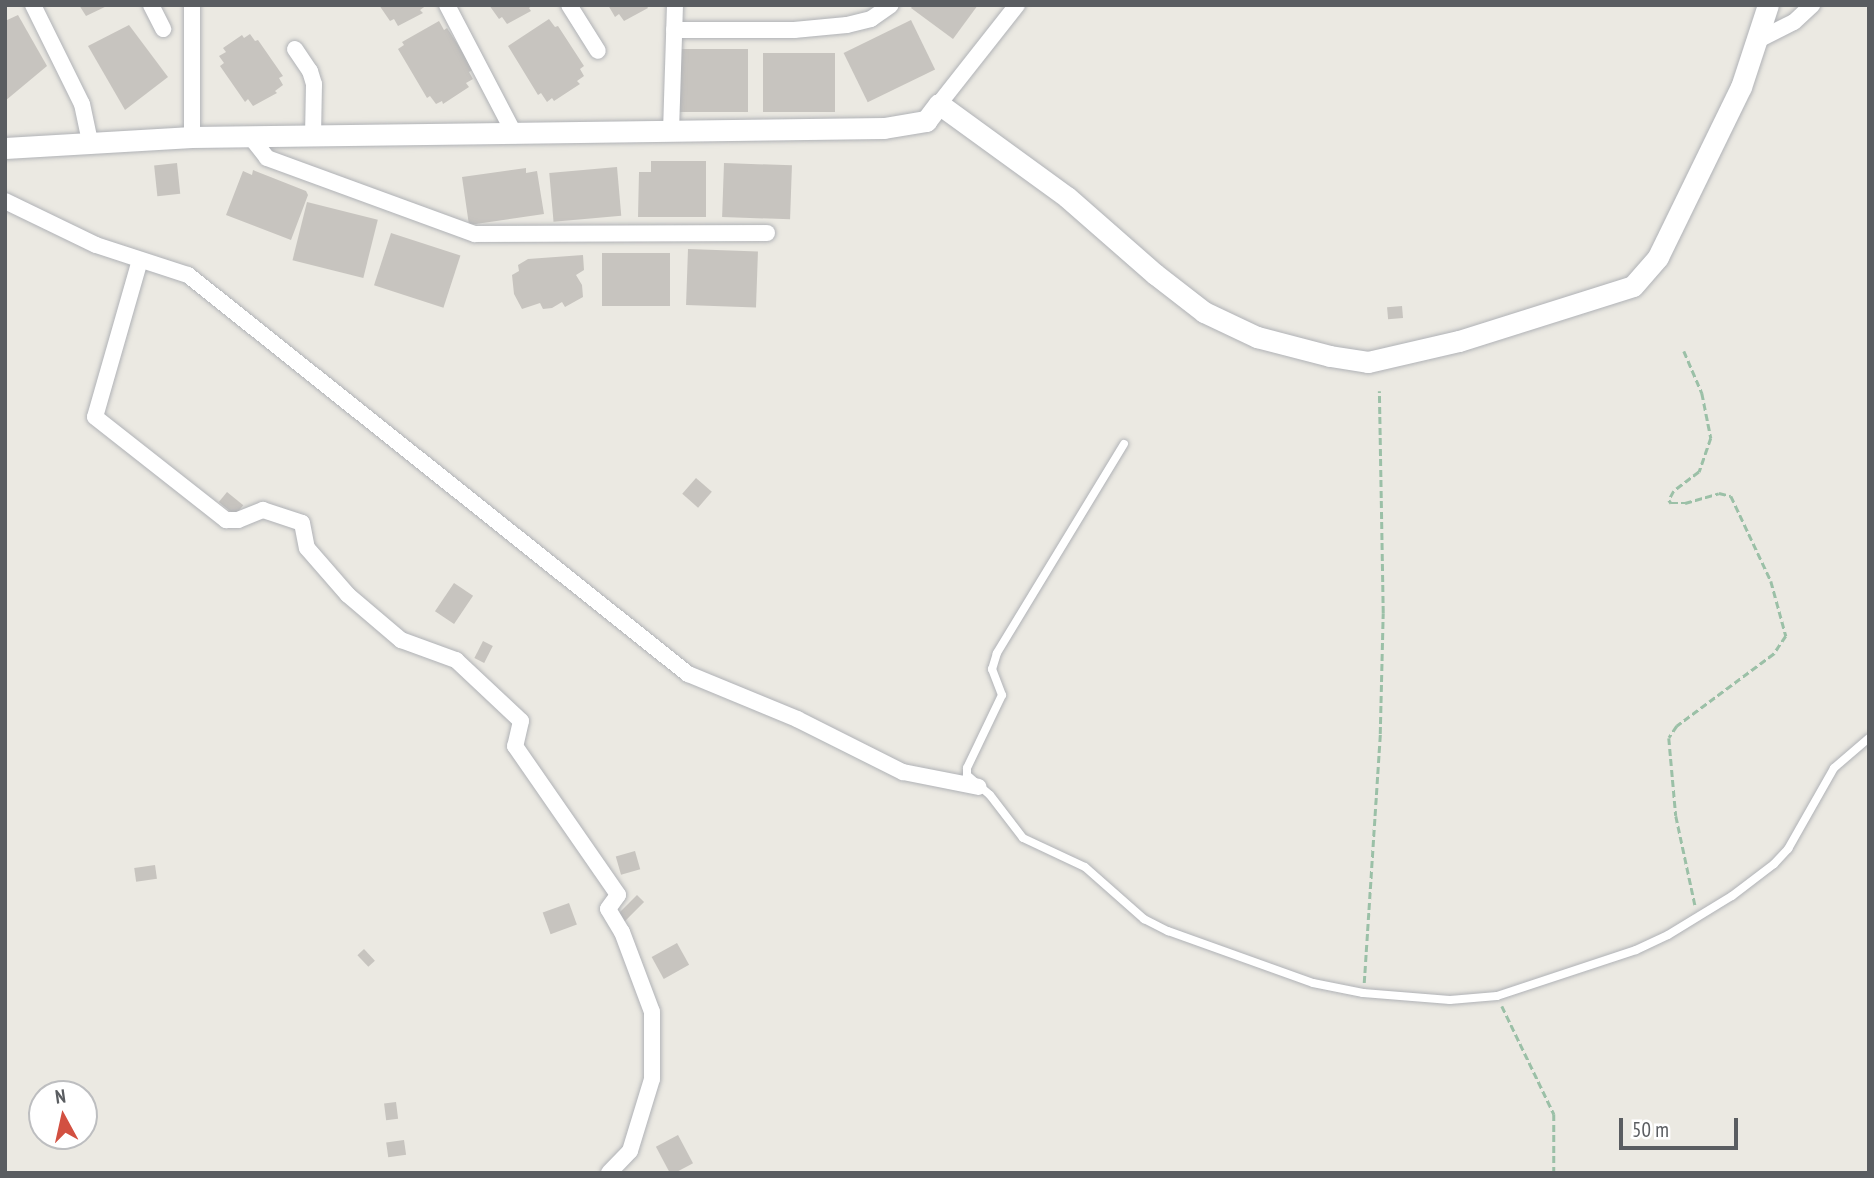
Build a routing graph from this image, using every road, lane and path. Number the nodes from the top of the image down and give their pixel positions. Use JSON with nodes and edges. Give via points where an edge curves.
{"nodes":[{"id":1,"x":33,"y":5,"type":"edge"},
{"id":2,"x":151,"y":5,"type":"edge"},
{"id":3,"x":191,"y":5,"type":"edge"},
{"id":4,"x":447,"y":5,"type":"edge"},
{"id":5,"x":569,"y":5,"type":"edge"},
{"id":6,"x":675,"y":5,"type":"edge"},
{"id":7,"x":891,"y":5,"type":"edge"},
{"id":8,"x":1017,"y":5,"type":"edge"},
{"id":9,"x":1768,"y":5,"type":"edge"},
{"id":10,"x":1812,"y":5,"type":"edge"},
{"id":11,"x":163,"y":29,"type":"dead end"},
{"id":12,"x":674,"y":30,"type":"junction"},
{"id":13,"x":1756,"y":41,"type":"junction"},
{"id":14,"x":295,"y":49,"type":"dead end"},
{"id":15,"x":598,"y":51,"type":"dead end"},
{"id":16,"x":939,"y":104,"type":"junction"},
{"id":17,"x":671,"y":132,"type":"junction"},
{"id":18,"x":515,"y":135,"type":"junction"},
{"id":19,"x":250,"y":136,"type":"junction"},
{"id":20,"x":313,"y":136,"type":"junction"},
{"id":21,"x":191,"y":137,"type":"junction"},
{"id":22,"x":90,"y":143,"type":"junction"},
{"id":23,"x":5,"y":148,"type":"edge"},
{"id":24,"x":5,"y":201,"type":"edge"},
{"id":25,"x":767,"y":233,"type":"dead end"},
{"id":26,"x":140,"y":260,"type":"junction"},
{"id":27,"x":1685,"y":351,"type":"dead end"},
{"id":28,"x":1379,"y":391,"type":"dead end"},
{"id":29,"x":1124,"y":444,"type":"dead end"},
{"id":30,"x":1869,"y":738,"type":"edge"},
{"id":31,"x":979,"y":787,"type":"junction"},
{"id":32,"x":1698,"y":917,"type":"junction"},
{"id":33,"x":1363,"y":993,"type":"junction"},
{"id":34,"x":1497,"y":996,"type":"junction"},
{"id":35,"x":609,"y":1173,"type":"edge"},
{"id":36,"x":1553,"y":1173,"type":"edge"}],
"edges":[{"from":1,"to":22,"type":"street","via":[[82,104]]},
{"from":2,"to":11,"type":"street"},
{"from":3,"to":21,"type":"street"},
{"from":4,"to":18,"type":"street"},
{"from":5,"to":15,"type":"street"},
{"from":6,"to":12,"type":"street"},
{"from":7,"to":12,"type":"street","via":[[871,19],[847,25]]},
{"from":8,"to":16,"type":"street"},
{"from":9,"to":13,"type":"street"},
{"from":10,"to":13,"type":"street","via":[[1794,22]]},
{"from":12,"to":17,"type":"street"},
{"from":13,"to":16,"type":"street","via":[[1741,87],[1658,257],[1633,286],[1459,341],[1368,362],[1257,337],[1204,312],[1067,197]]},
{"from":14,"to":20,"type":"street","via":[[314,84]]},
{"from":16,"to":17,"type":"street","via":[[926,121],[884,128]]},
{"from":17,"to":18,"type":"street"},
{"from":18,"to":20,"type":"street"},
{"from":19,"to":20,"type":"street"},
{"from":19,"to":21,"type":"street"},
{"from":19,"to":25,"type":"street","via":[[267,158],[475,234]]},
{"from":21,"to":22,"type":"street"},
{"from":22,"to":23,"type":"street"},
{"from":24,"to":26,"type":"street","via":[[96,245]]},
{"from":26,"to":31,"type":"street","via":[[188,275],[688,674],[797,719],[903,772]]},
{"from":26,"to":35,"type":"street","via":[[95,417],[226,520],[263,510],[302,523],[307,548],[348,595],[401,640],[456,660],[521,721],[515,746],[618,895],[608,909],[622,932],[652,1012],[652,1079],[630,1151]]},
{"from":27,"to":32,"type":"path","via":[[1702,393],[1711,438],[1699,472],[1669,500],[1685,503],[1719,493],[1731,496],[1771,581],[1786,636],[1774,654],[1677,726],[1669,738],[1676,816]]},
{"from":28,"to":33,"type":"path","via":[[1384,612]]},
{"from":29,"to":31,"type":"lane","via":[[998,653],[992,669],[1002,695],[967,768],[967,775]]},
{"from":30,"to":32,"type":"lane","via":[[1834,768],[1803,827],[1774,864]]},
{"from":31,"to":33,"type":"lane","via":[[1023,838],[1095,874],[1144,919],[1313,983]]},
{"from":32,"to":34,"type":"lane","via":[[1609,961]]},
{"from":33,"to":34,"type":"lane","via":[[1450,1000]]},
{"from":34,"to":36,"type":"path","via":[[1554,1114]]}]}
